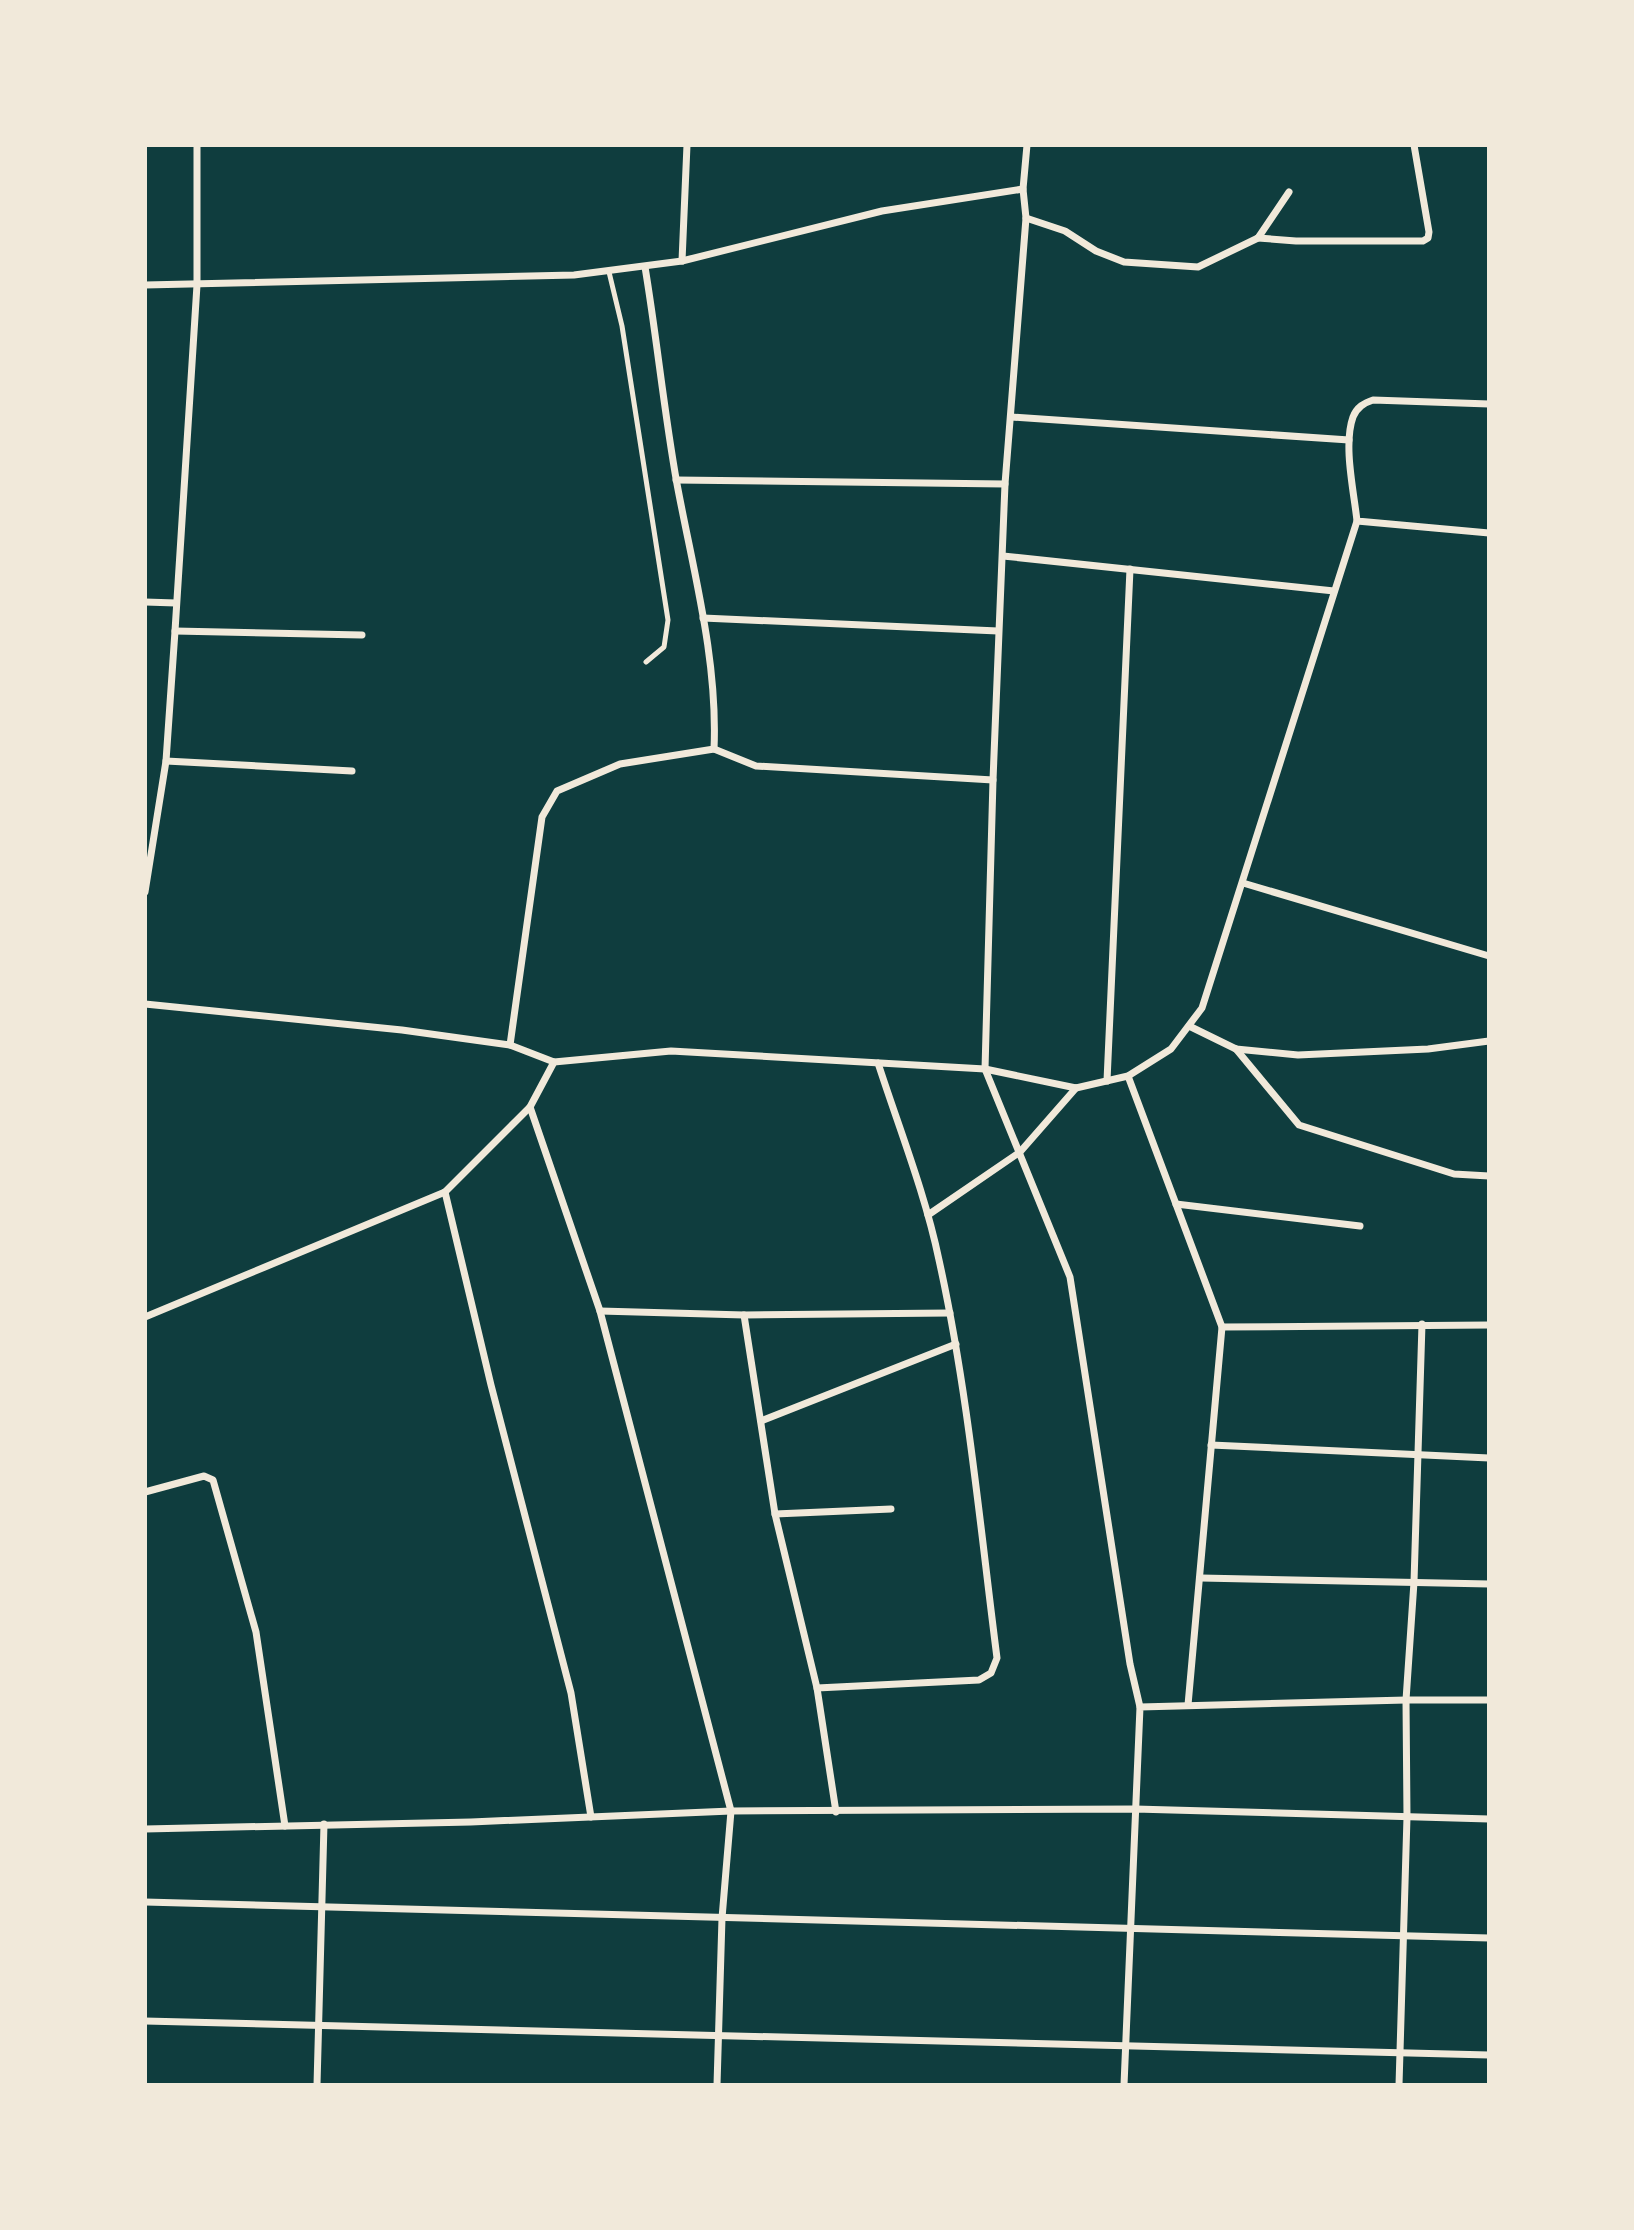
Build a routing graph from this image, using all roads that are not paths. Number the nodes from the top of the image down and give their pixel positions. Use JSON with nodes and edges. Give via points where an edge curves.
{"nodes":[{"id":1,"x":197,"y":145,"type":"edge"},
{"id":2,"x":687,"y":145,"type":"edge"},
{"id":3,"x":1027,"y":145,"type":"edge"},
{"id":4,"x":1414,"y":145,"type":"edge"},
{"id":5,"x":1023,"y":189,"type":"junction"},
{"id":6,"x":1289,"y":192,"type":"dead end"},
{"id":7,"x":1026,"y":218,"type":"junction"},
{"id":8,"x":1258,"y":238,"type":"junction"},
{"id":9,"x":682,"y":261,"type":"junction"},
{"id":10,"x":645,"y":267,"type":"junction"},
{"id":11,"x":609,"y":272,"type":"junction"},
{"id":12,"x":145,"y":285,"type":"edge"},
{"id":13,"x":197,"y":285,"type":"junction"},
{"id":14,"x":1489,"y":404,"type":"edge"},
{"id":15,"x":1011,"y":417,"type":"junction"},
{"id":16,"x":1349,"y":440,"type":"junction"},
{"id":17,"x":676,"y":480,"type":"junction"},
{"id":18,"x":1005,"y":484,"type":"junction"},
{"id":19,"x":1357,"y":522,"type":"junction"},
{"id":20,"x":1489,"y":533,"type":"edge"},
{"id":21,"x":1003,"y":555,"type":"junction"},
{"id":22,"x":1130,"y":569,"type":"junction"},
{"id":23,"x":1334,"y":591,"type":"junction"},
{"id":24,"x":145,"y":602,"type":"edge"},
{"id":25,"x":176,"y":603,"type":"junction"},
{"id":26,"x":703,"y":618,"type":"junction"},
{"id":27,"x":175,"y":631,"type":"junction"},
{"id":28,"x":998,"y":631,"type":"junction"},
{"id":29,"x":362,"y":635,"type":"dead end"},
{"id":30,"x":646,"y":662,"type":"dead end"},
{"id":31,"x":714,"y":749,"type":"junction"},
{"id":32,"x":166,"y":761,"type":"junction"},
{"id":33,"x":352,"y":771,"type":"dead end"},
{"id":34,"x":993,"y":780,"type":"junction"},
{"id":35,"x":1243,"y":883,"type":"junction"},
{"id":36,"x":145,"y":892,"type":"edge"},
{"id":37,"x":1489,"y":956,"type":"edge"},
{"id":38,"x":145,"y":1004,"type":"edge"},
{"id":39,"x":1189,"y":1026,"type":"junction"},
{"id":40,"x":1489,"y":1041,"type":"edge"},
{"id":41,"x":510,"y":1045,"type":"junction"},
{"id":42,"x":1236,"y":1049,"type":"junction"},
{"id":43,"x":554,"y":1062,"type":"junction"},
{"id":44,"x":878,"y":1063,"type":"junction"},
{"id":45,"x":985,"y":1069,"type":"junction"},
{"id":46,"x":1128,"y":1076,"type":"junction"},
{"id":47,"x":1107,"y":1081,"type":"junction"},
{"id":48,"x":1076,"y":1088,"type":"junction"},
{"id":49,"x":530,"y":1107,"type":"junction"},
{"id":50,"x":1020,"y":1152,"type":"junction"},
{"id":51,"x":1489,"y":1176,"type":"edge"},
{"id":52,"x":445,"y":1192,"type":"junction"},
{"id":53,"x":1176,"y":1204,"type":"junction"},
{"id":54,"x":928,"y":1215,"type":"junction"},
{"id":55,"x":1360,"y":1226,"type":"dead end"},
{"id":56,"x":600,"y":1311,"type":"junction"},
{"id":57,"x":950,"y":1313,"type":"junction"},
{"id":58,"x":744,"y":1315,"type":"junction"},
{"id":59,"x":145,"y":1317,"type":"edge"},
{"id":60,"x":1422,"y":1324,"type":"junction"},
{"id":61,"x":1489,"y":1325,"type":"edge"},
{"id":62,"x":1222,"y":1327,"type":"junction"},
{"id":63,"x":956,"y":1344,"type":"junction"},
{"id":64,"x":761,"y":1421,"type":"junction"},
{"id":65,"x":1211,"y":1445,"type":"junction"},
{"id":66,"x":1418,"y":1456,"type":"junction"},
{"id":67,"x":1489,"y":1458,"type":"edge"},
{"id":68,"x":145,"y":1492,"type":"edge"},
{"id":69,"x":891,"y":1509,"type":"dead end"},
{"id":70,"x":775,"y":1514,"type":"junction"},
{"id":71,"x":1201,"y":1578,"type":"junction"},
{"id":72,"x":1414,"y":1582,"type":"junction"},
{"id":73,"x":1489,"y":1584,"type":"edge"},
{"id":74,"x":817,"y":1688,"type":"junction"},
{"id":75,"x":1406,"y":1700,"type":"junction"},
{"id":76,"x":1489,"y":1700,"type":"edge"},
{"id":77,"x":1188,"y":1705,"type":"junction"},
{"id":78,"x":1140,"y":1707,"type":"junction"},
{"id":79,"x":1135,"y":1809,"type":"junction"},
{"id":80,"x":732,"y":1811,"type":"junction"},
{"id":81,"x":835,"y":1812,"type":"junction"},
{"id":82,"x":591,"y":1816,"type":"junction"},
{"id":83,"x":1407,"y":1817,"type":"junction"},
{"id":84,"x":1489,"y":1819,"type":"edge"},
{"id":85,"x":324,"y":1825,"type":"junction"},
{"id":86,"x":285,"y":1826,"type":"junction"},
{"id":87,"x":145,"y":1829,"type":"edge"},
{"id":88,"x":145,"y":1902,"type":"edge"},
{"id":89,"x":321,"y":1907,"type":"junction"},
{"id":90,"x":722,"y":1918,"type":"junction"},
{"id":91,"x":1130,"y":1928,"type":"junction"},
{"id":92,"x":1403,"y":1936,"type":"junction"},
{"id":93,"x":1489,"y":1938,"type":"edge"},
{"id":94,"x":145,"y":2021,"type":"edge"},
{"id":95,"x":319,"y":2025,"type":"junction"},
{"id":96,"x":718,"y":2036,"type":"junction"},
{"id":97,"x":1126,"y":2046,"type":"junction"},
{"id":98,"x":1400,"y":2053,"type":"junction"},
{"id":99,"x":1489,"y":2055,"type":"edge"},
{"id":100,"x":317,"y":2085,"type":"edge"},
{"id":101,"x":717,"y":2085,"type":"edge"},
{"id":102,"x":1124,"y":2085,"type":"edge"},
{"id":103,"x":1399,"y":2085,"type":"edge"}],
"edges":[{"from":1,"to":13,"type":"street"},
{"from":2,"to":9,"type":"street"},
{"from":3,"to":5,"type":"street"},
{"from":4,"to":8,"type":"street","via":[[1429,232],[1423,241]]},
{"from":5,"to":7,"type":"street"},
{"from":5,"to":9,"type":"street","via":[[882,211]]},
{"from":6,"to":8,"type":"street"},
{"from":7,"to":8,"type":"street","via":[[1065,231],[1124,262],[1198,267]]},
{"from":7,"to":15,"type":"street"},
{"from":9,"to":10,"type":"street"},
{"from":10,"to":11,"type":"street"},
{"from":10,"to":17,"type":"street"},
{"from":11,"to":13,"type":"street"},
{"from":11,"to":30,"type":"lane","via":[[622,326],[668,620],[664,647]]},
{"from":12,"to":13,"type":"street"},
{"from":13,"to":25,"type":"street"},
{"from":14,"to":16,"type":"street","via":[[1373,400],[1362,404],[1353,416]]},
{"from":15,"to":16,"type":"street"},
{"from":15,"to":18,"type":"street"},
{"from":16,"to":19,"type":"street"},
{"from":17,"to":18,"type":"street"},
{"from":17,"to":26,"type":"street"},
{"from":18,"to":21,"type":"street"},
{"from":19,"to":20,"type":"street"},
{"from":19,"to":23,"type":"street"},
{"from":21,"to":22,"type":"street"},
{"from":21,"to":28,"type":"street"},
{"from":22,"to":23,"type":"street"},
{"from":22,"to":47,"type":"street"},
{"from":23,"to":35,"type":"street"},
{"from":24,"to":25,"type":"street"},
{"from":25,"to":27,"type":"street"},
{"from":26,"to":28,"type":"street"},
{"from":26,"to":31,"type":"street"},
{"from":27,"to":29,"type":"street"},
{"from":27,"to":32,"type":"street"},
{"from":28,"to":34,"type":"street"},
{"from":31,"to":34,"type":"street","via":[[756,766]]},
{"from":31,"to":41,"type":"street","via":[[620,764],[557,791],[542,817]]},
{"from":32,"to":33,"type":"street"},
{"from":32,"to":36,"type":"street"},
{"from":34,"to":45,"type":"street"},
{"from":35,"to":37,"type":"street"},
{"from":35,"to":39,"type":"street","via":[[1202,1009]]},
{"from":38,"to":41,"type":"street"},
{"from":39,"to":42,"type":"street"},
{"from":39,"to":46,"type":"street","via":[[1171,1049]]},
{"from":40,"to":42,"type":"street","via":[[1428,1049],[1298,1055]]},
{"from":41,"to":43,"type":"street"},
{"from":42,"to":51,"type":"street","via":[[1299,1125],[1454,1174]]},
{"from":43,"to":44,"type":"street","via":[[671,1051]]},
{"from":43,"to":49,"type":"street"},
{"from":44,"to":45,"type":"street"},
{"from":44,"to":54,"type":"street"},
{"from":45,"to":48,"type":"street"},
{"from":45,"to":50,"type":"street"},
{"from":46,"to":47,"type":"street"},
{"from":46,"to":53,"type":"street"},
{"from":47,"to":48,"type":"street"},
{"from":48,"to":50,"type":"street"},
{"from":49,"to":52,"type":"street"},
{"from":49,"to":56,"type":"street"},
{"from":50,"to":54,"type":"street"},
{"from":50,"to":78,"type":"street","via":[[1070,1277]]},
{"from":52,"to":59,"type":"street"},
{"from":52,"to":82,"type":"street","via":[[572,1693]]},
{"from":53,"to":55,"type":"street"},
{"from":53,"to":62,"type":"street"},
{"from":54,"to":57,"type":"street"},
{"from":56,"to":58,"type":"street"},
{"from":56,"to":80,"type":"street"},
{"from":57,"to":58,"type":"street"},
{"from":57,"to":63,"type":"street"},
{"from":58,"to":64,"type":"street"},
{"from":60,"to":61,"type":"street"},
{"from":60,"to":62,"type":"street"},
{"from":60,"to":66,"type":"street"},
{"from":62,"to":65,"type":"street"},
{"from":63,"to":64,"type":"street"},
{"from":63,"to":74,"type":"street","via":[[997,1658],[991,1673],[979,1680]]},
{"from":64,"to":70,"type":"street"},
{"from":65,"to":66,"type":"street"},
{"from":65,"to":71,"type":"street"},
{"from":66,"to":67,"type":"street"},
{"from":66,"to":72,"type":"street"},
{"from":68,"to":86,"type":"street","via":[[204,1475],[213,1480],[256,1632]]},
{"from":69,"to":70,"type":"street"},
{"from":70,"to":74,"type":"street"},
{"from":71,"to":72,"type":"street"},
{"from":71,"to":77,"type":"street"},
{"from":72,"to":73,"type":"street"},
{"from":72,"to":75,"type":"street"},
{"from":74,"to":81,"type":"street"},
{"from":75,"to":76,"type":"street"},
{"from":75,"to":77,"type":"street"},
{"from":75,"to":83,"type":"street"},
{"from":77,"to":78,"type":"street"},
{"from":78,"to":79,"type":"street"},
{"from":79,"to":81,"type":"street"},
{"from":79,"to":83,"type":"street"},
{"from":79,"to":91,"type":"street"},
{"from":80,"to":81,"type":"street"},
{"from":80,"to":82,"type":"street"},
{"from":80,"to":90,"type":"street"},
{"from":82,"to":85,"type":"street"},
{"from":83,"to":84,"type":"street"},
{"from":83,"to":92,"type":"street"},
{"from":85,"to":86,"type":"street"},
{"from":85,"to":89,"type":"street"},
{"from":86,"to":87,"type":"street"},
{"from":88,"to":89,"type":"street"},
{"from":89,"to":90,"type":"street"},
{"from":89,"to":95,"type":"street"},
{"from":90,"to":91,"type":"street"},
{"from":90,"to":96,"type":"street"},
{"from":91,"to":92,"type":"street"},
{"from":91,"to":97,"type":"street"},
{"from":92,"to":93,"type":"street"},
{"from":92,"to":98,"type":"street"},
{"from":94,"to":95,"type":"street"},
{"from":95,"to":96,"type":"street"},
{"from":95,"to":100,"type":"street"},
{"from":96,"to":97,"type":"street"},
{"from":96,"to":101,"type":"street"},
{"from":97,"to":98,"type":"street"},
{"from":97,"to":102,"type":"street"},
{"from":98,"to":99,"type":"street"},
{"from":98,"to":103,"type":"street"}]}
